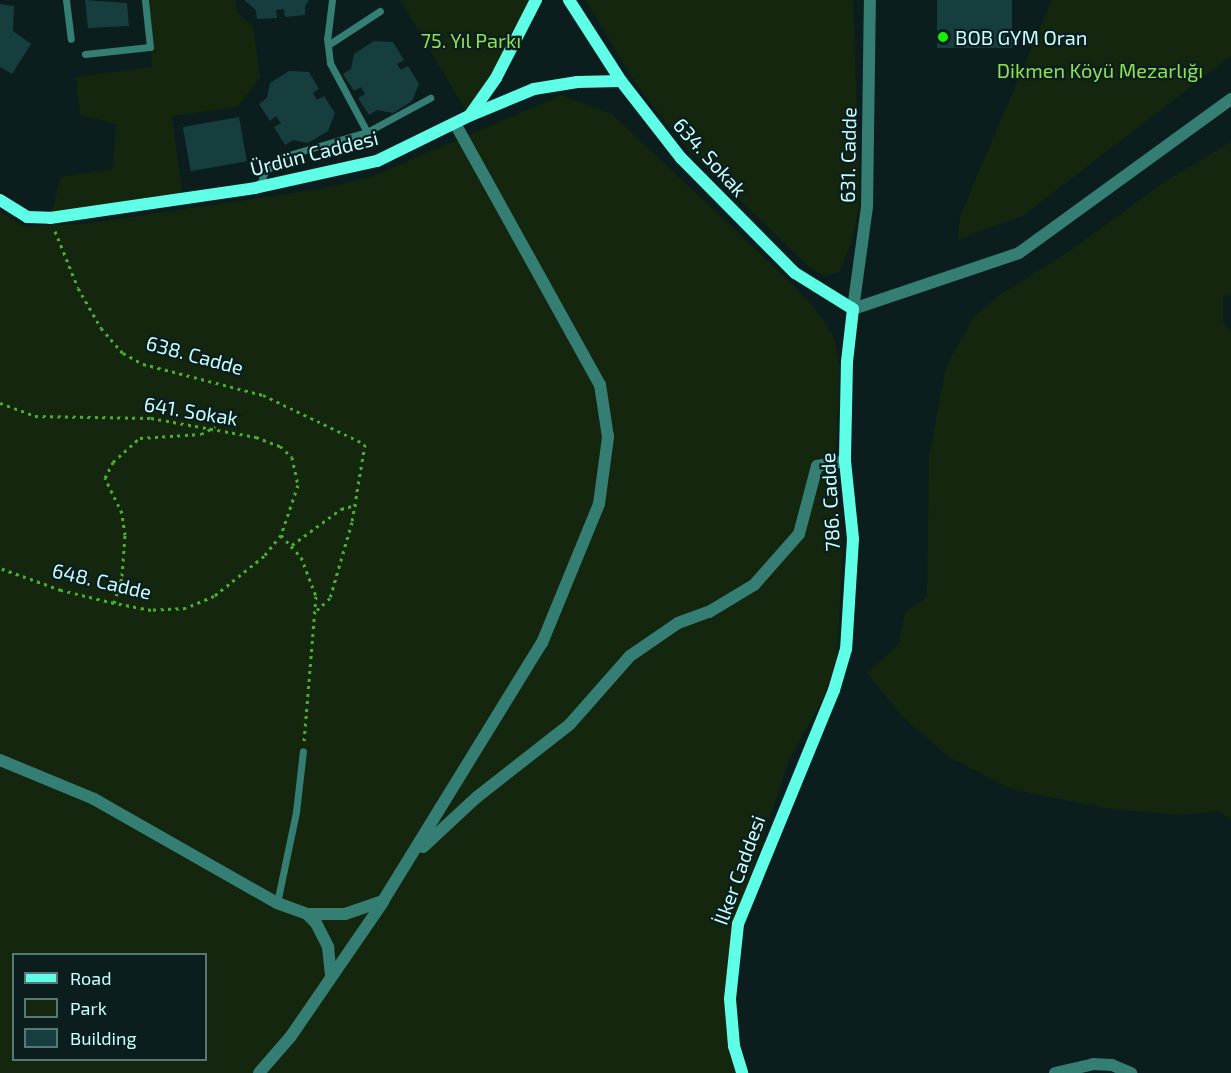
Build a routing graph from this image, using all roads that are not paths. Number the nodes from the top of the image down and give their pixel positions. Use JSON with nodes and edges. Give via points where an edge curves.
{"nodes":[{"id":1,"x":66,"y":0,"type":"edge"},
{"id":2,"x":145,"y":0,"type":"edge"},
{"id":3,"x":332,"y":0,"type":"edge"},
{"id":4,"x":536,"y":0,"type":"edge"},
{"id":5,"x":569,"y":0,"type":"edge"},
{"id":6,"x":870,"y":0,"type":"edge"},
{"id":7,"x":380,"y":10,"type":"dead end"},
{"id":8,"x":71,"y":39,"type":"dead end"},
{"id":9,"x":327,"y":45,"type":"junction"},
{"id":10,"x":85,"y":54,"type":"dead end"},
{"id":11,"x":621,"y":81,"type":"junction"},
{"id":12,"x":430,"y":98,"type":"dead end"},
{"id":13,"x":1231,"y":99,"type":"edge"},
{"id":14,"x":469,"y":116,"type":"junction"},
{"id":15,"x":455,"y":123,"type":"junction"},
{"id":16,"x":367,"y":132,"type":"junction"},
{"id":17,"x":259,"y":187,"type":"junction"},
{"id":18,"x":0,"y":200,"type":"edge"},
{"id":19,"x":854,"y":309,"type":"junction"},
{"id":20,"x":845,"y":461,"type":"junction"},
{"id":21,"x":834,"y":690,"type":"joint"},
{"id":22,"x":303,"y":751,"type":"road end"},
{"id":23,"x":0,"y":760,"type":"edge"},
{"id":24,"x":383,"y":901,"type":"junction"},
{"id":25,"x":277,"y":903,"type":"junction"},
{"id":26,"x":307,"y":914,"type":"junction"},
{"id":27,"x":331,"y":977,"type":"junction"},
{"id":28,"x":259,"y":1073,"type":"edge"},
{"id":29,"x":742,"y":1073,"type":"edge"},
{"id":30,"x":1055,"y":1073,"type":"edge"},
{"id":31,"x":1131,"y":1073,"type":"edge"}],
"edges":[{"from":1,"to":8,"type":"lane"},
{"from":2,"to":10,"type":"lane","via":[[150,47]]},
{"from":3,"to":9,"type":"lane"},
{"from":4,"to":14,"type":"main road","name":"Ürdün Caddesi","via":[[507,60]]},
{"from":5,"to":11,"type":"main road","name":"634. Sokak"},
{"from":6,"to":19,"type":"street","name":"631. Cadde","via":[[867,207]]},
{"from":7,"to":9,"type":"lane"},
{"from":9,"to":16,"type":"lane","via":[[335,79]]},
{"from":11,"to":14,"type":"main road","via":[[558,84],[510,97]]},
{"from":11,"to":19,"type":"main road","name":"634. Sokak","via":[[681,158],[795,273]]},
{"from":12,"to":16,"type":"lane"},
{"from":13,"to":19,"type":"street","via":[[1019,253]]},
{"from":14,"to":15,"type":"main road","name":"Ürdün Caddesi"},
{"from":15,"to":17,"type":"main road","name":"Ürdün Caddesi","via":[[377,161]]},
{"from":15,"to":24,"type":"street","via":[[600,385],[608,437],[599,504],[542,643]]},
{"from":16,"to":17,"type":"lane","via":[[282,157],[264,173]]},
{"from":17,"to":18,"type":"main road","name":"Ürdün Caddesi","via":[[50,218],[27,217]]},
{"from":19,"to":20,"type":"main road","name":"786. Cadde","via":[[847,362]]},
{"from":20,"to":21,"type":"main road","name":"786. Cadde","via":[[853,539],[852,590],[846,650]]},
{"from":20,"to":24,"type":"street","via":[[817,466],[799,534],[754,585],[718,607],[678,623],[630,656],[570,724],[445,824],[424,845]]},
{"from":21,"to":29,"type":"main road","name":"İlker Caddesi","via":[[738,924],[730,999],[734,1046]]},
{"from":22,"to":25,"type":"lane","via":[[296,812]]},
{"from":23,"to":25,"type":"street","via":[[94,799]]},
{"from":24,"to":26,"type":"street","via":[[345,914]]},
{"from":24,"to":27,"type":"street"},
{"from":25,"to":26,"type":"street"},
{"from":26,"to":27,"type":"street","via":[[328,946]]},
{"from":27,"to":28,"type":"street","via":[[291,1036]]},
{"from":30,"to":31,"type":"street","via":[[1093,1064],[1112,1065]]}]}
